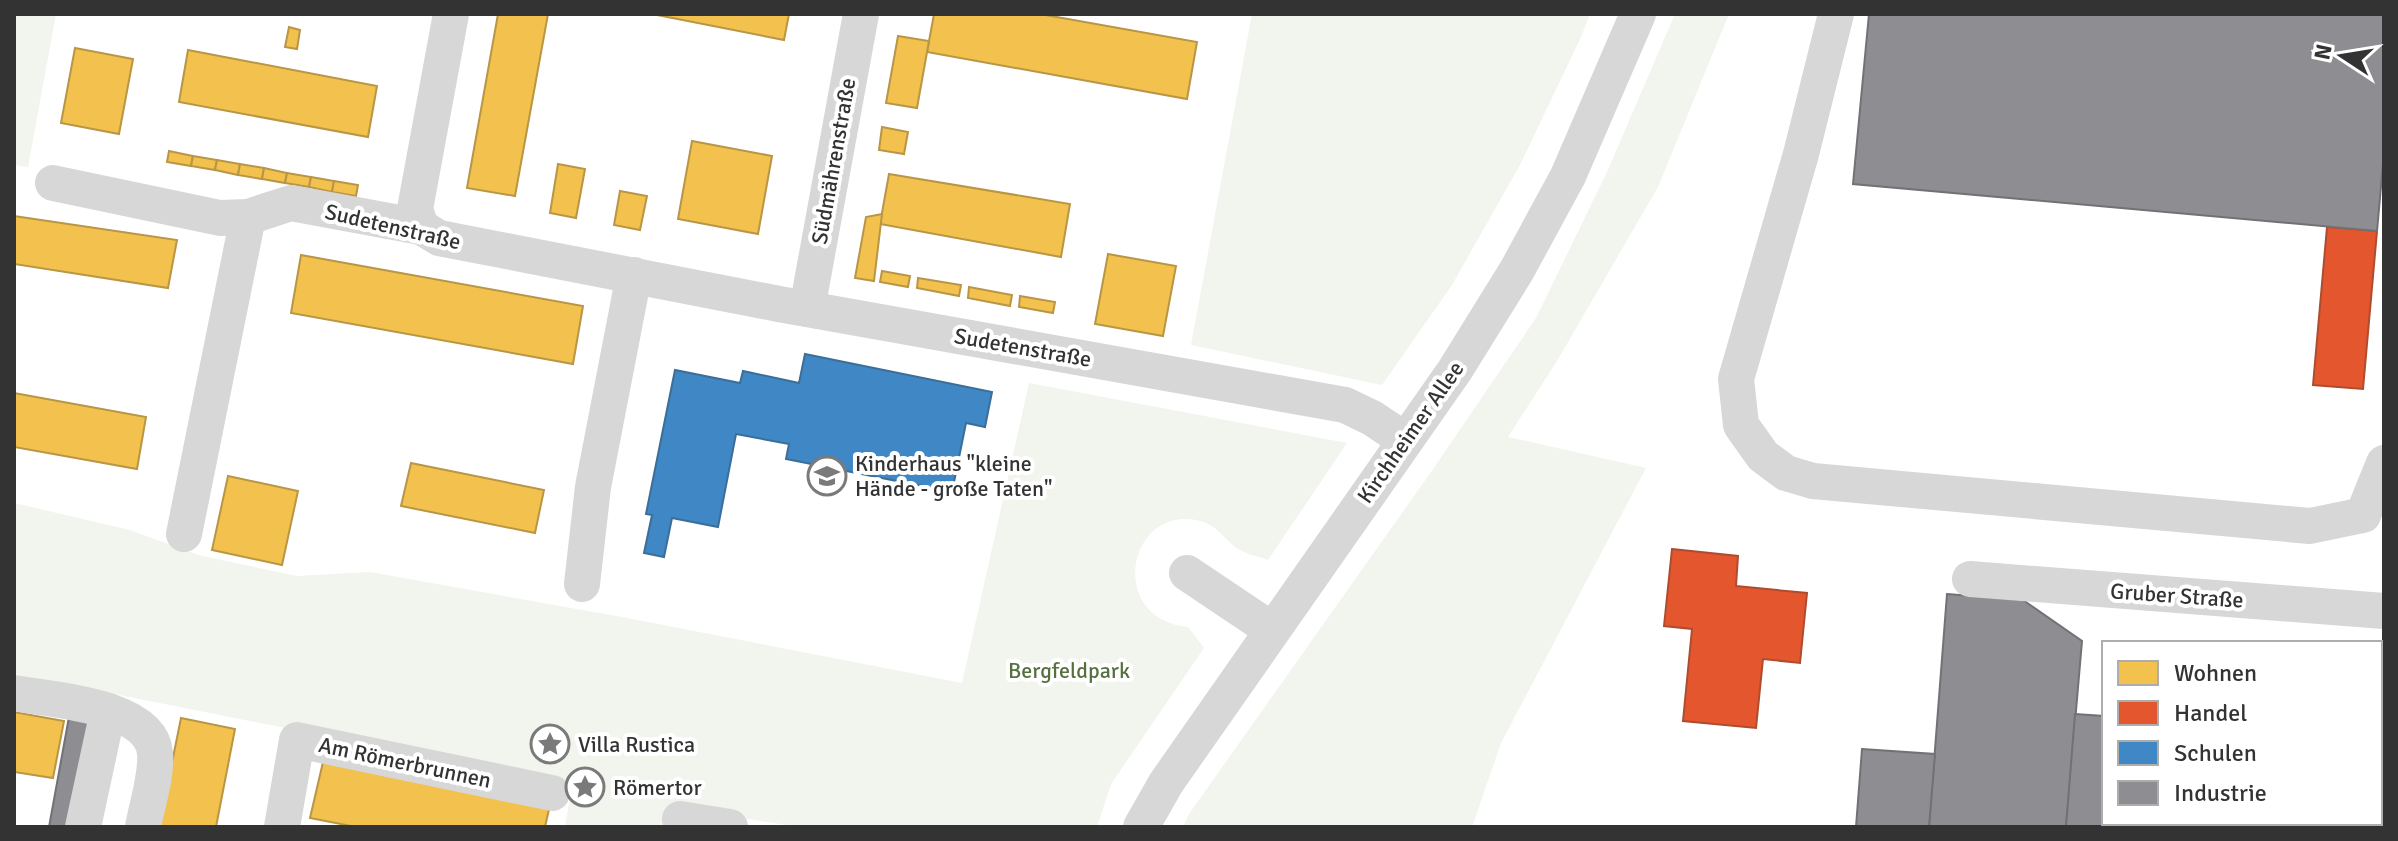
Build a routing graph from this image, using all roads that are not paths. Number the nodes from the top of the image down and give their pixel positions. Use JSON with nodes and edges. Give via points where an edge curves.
{"nodes":[{"id":1,"x":451,"y":14,"type":"edge"},
{"id":2,"x":861,"y":14,"type":"edge"},
{"id":3,"x":1638,"y":14,"type":"edge"},
{"id":4,"x":1836,"y":14,"type":"edge"},
{"id":5,"x":53,"y":183,"type":"dead end"},
{"id":6,"x":248,"y":217,"type":"junction"},
{"id":7,"x":421,"y":227,"type":"junction"},
{"id":8,"x":634,"y":275,"type":"junction"},
{"id":9,"x":807,"y":309,"type":"junction"},
{"id":10,"x":1405,"y":440,"type":"junction"},
{"id":11,"x":2384,"y":463,"type":"edge"},
{"id":12,"x":184,"y":534,"type":"dead end"},
{"id":13,"x":1187,"y":573,"type":"dead end"},
{"id":14,"x":1970,"y":579,"type":"dead end"},
{"id":15,"x":582,"y":584,"type":"dead end"},
{"id":16,"x":2384,"y":611,"type":"edge"},
{"id":17,"x":1272,"y":630,"type":"junction"},
{"id":18,"x":14,"y":693,"type":"edge"},
{"id":19,"x":108,"y":711,"type":"junction"},
{"id":20,"x":552,"y":793,"type":"dead end"},
{"id":21,"x":680,"y":819,"type":"dead end"},
{"id":22,"x":83,"y":827,"type":"edge"},
{"id":23,"x":143,"y":827,"type":"edge"},
{"id":24,"x":282,"y":827,"type":"edge"},
{"id":25,"x":730,"y":827,"type":"edge"},
{"id":26,"x":1141,"y":827,"type":"edge"}],
"edges":[{"from":1,"to":7,"type":"street","via":[[415,209]]},
{"from":2,"to":9,"type":"street","name":"Südmährenstraße"},
{"from":3,"to":10,"type":"street","name":"Kirchheimer Allee","via":[[1568,176],[1517,270]]},
{"from":4,"to":11,"type":"street","via":[[1736,379],[1741,425],[1763,456],[1786,473],[1813,481],[2310,526],[2363,515]]},
{"from":5,"to":6,"type":"street","name":"Sudetenstraße","via":[[220,218]]},
{"from":6,"to":7,"type":"street","name":"Sudetenstraße","via":[[291,203]]},
{"from":6,"to":12,"type":"street"},
{"from":7,"to":8,"type":"street","name":"Sudetenstraße","via":[[439,238]]},
{"from":8,"to":9,"type":"street","name":"Sudetenstraße"},
{"from":8,"to":15,"type":"street","via":[[593,487]]},
{"from":9,"to":10,"type":"street","name":"Sudetenstraße","via":[[1345,405]]},
{"from":10,"to":17,"type":"street","name":"Kirchheimer Allee"},
{"from":13,"to":17,"type":"street"},
{"from":14,"to":16,"type":"street","name":"Gruber Straße"},
{"from":17,"to":26,"type":"street","name":"Kirchheimer Allee"},
{"from":18,"to":19,"type":"street"},
{"from":19,"to":22,"type":"street"},
{"from":19,"to":23,"type":"street","via":[[135,721],[155,751]]},
{"from":20,"to":24,"type":"street","name":"Am Römerbrunnen","via":[[297,740]]},
{"from":21,"to":25,"type":"street"}]}
